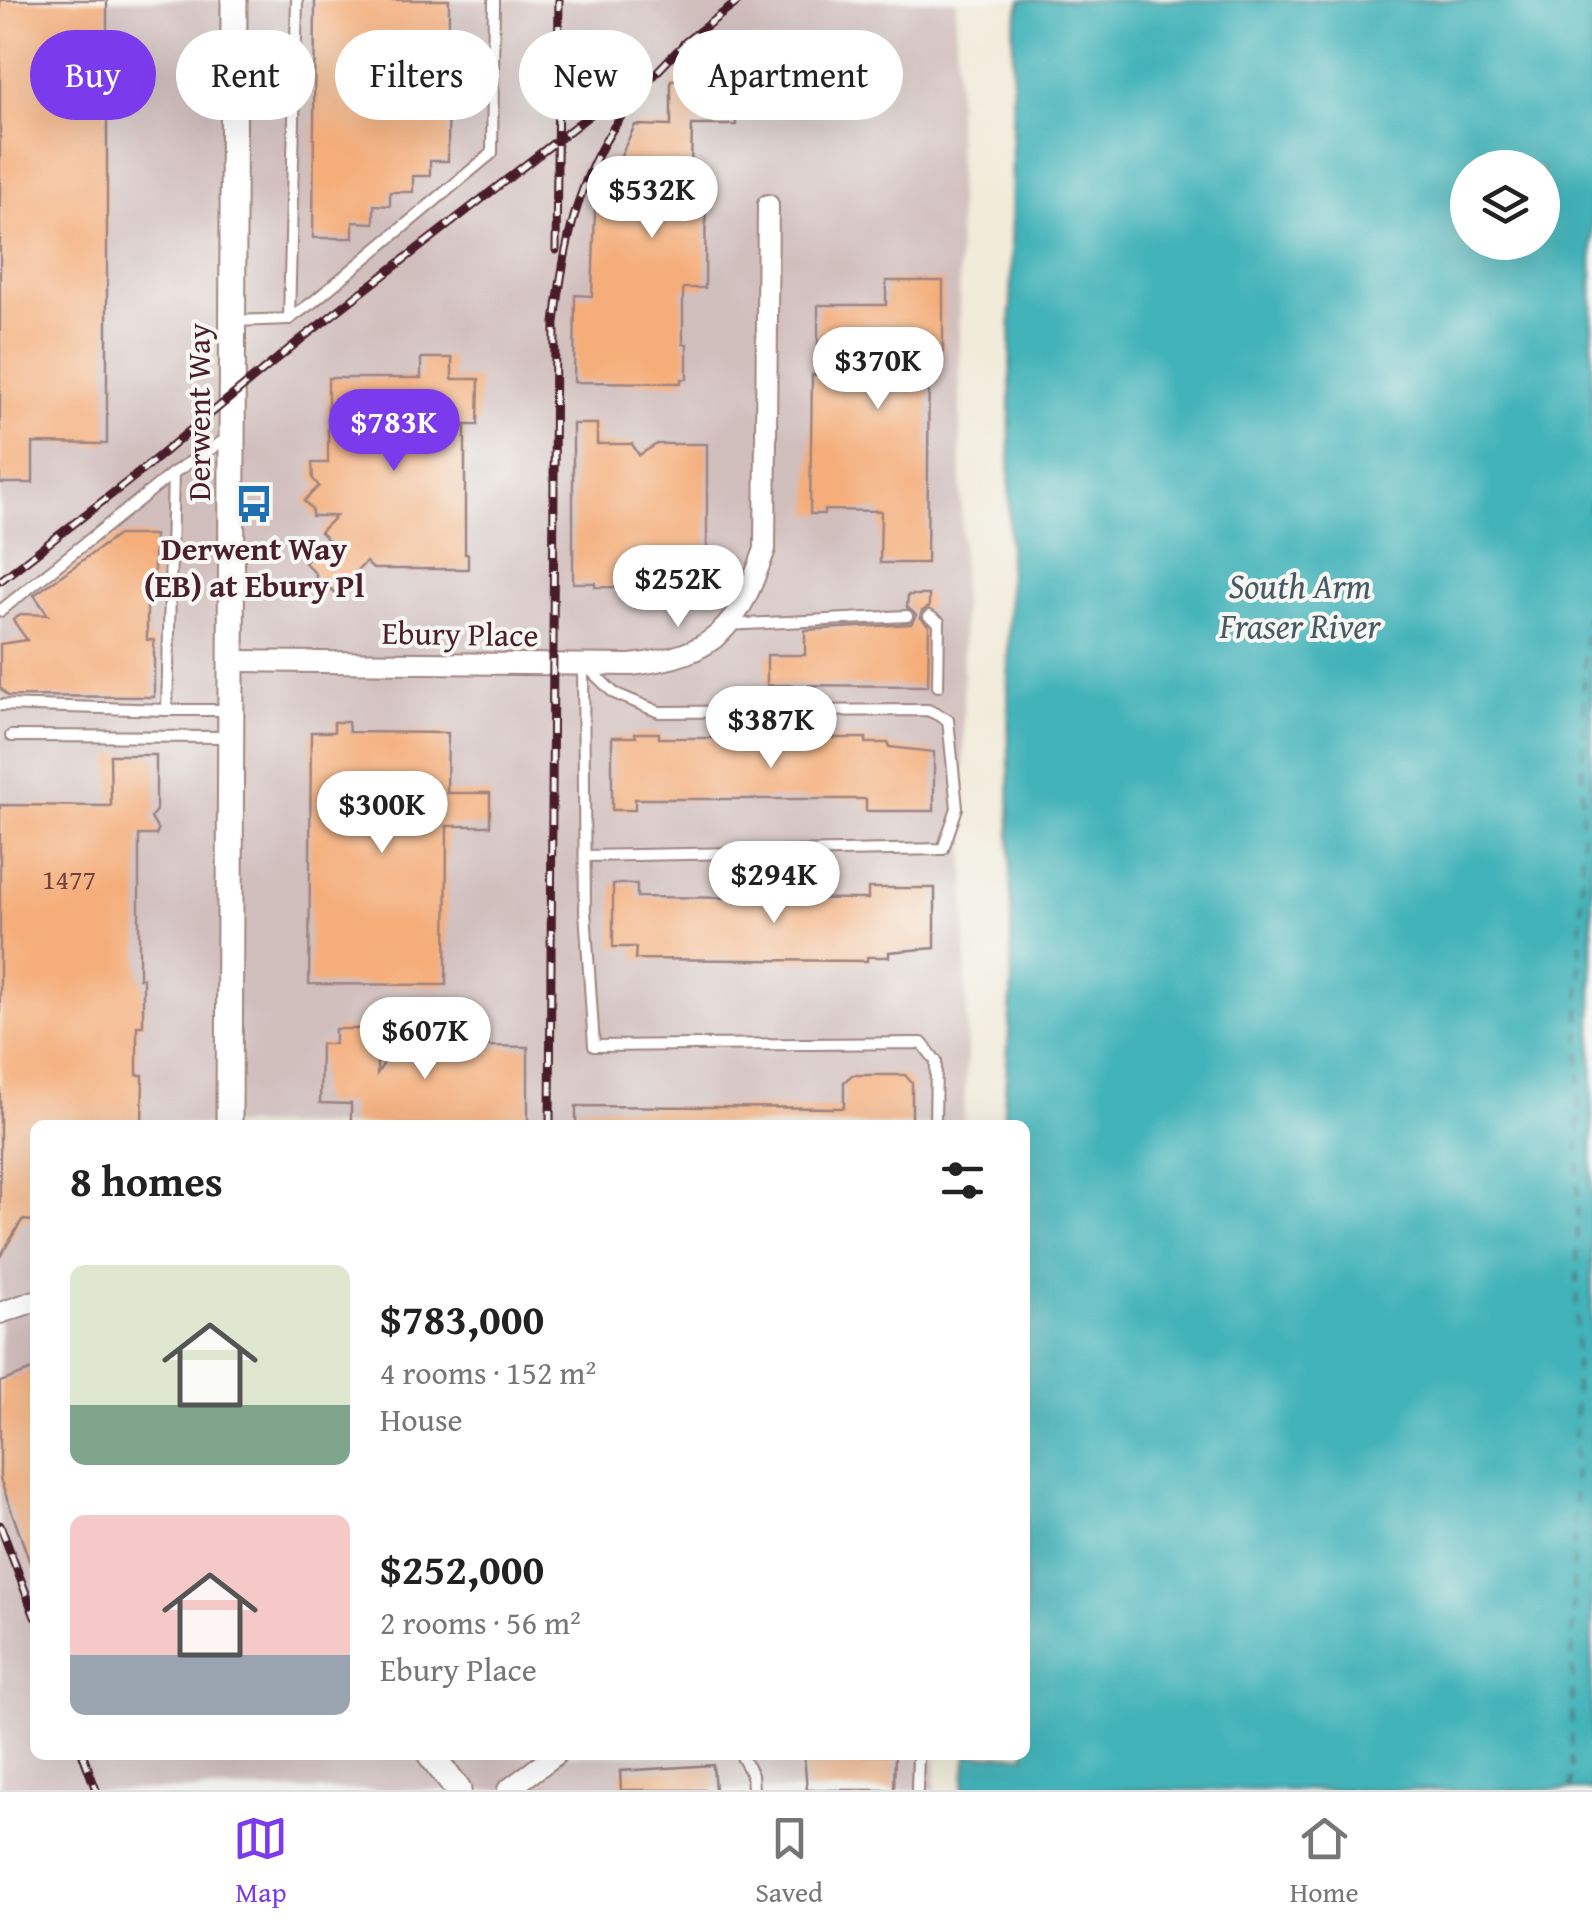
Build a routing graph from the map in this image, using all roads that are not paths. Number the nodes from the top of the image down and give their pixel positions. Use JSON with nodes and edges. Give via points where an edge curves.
{"nodes":[{"id":1,"x":234,"y":0,"type":"edge"},
{"id":2,"x":297,"y":0,"type":"edge"},
{"id":3,"x":494,"y":0,"type":"edge"},
{"id":4,"x":768,"y":205,"type":"dead end"},
{"id":5,"x":288,"y":319,"type":"junction"},
{"id":6,"x":232,"y":321,"type":"junction"},
{"id":7,"x":232,"y":435,"type":"junction"},
{"id":8,"x":173,"y":472,"type":"junction"},
{"id":9,"x":0,"y":611,"type":"edge"},
{"id":10,"x":907,"y":616,"type":"dead end"},
{"id":11,"x":929,"y":616,"type":"dead end"},
{"id":12,"x":726,"y":626,"type":"junction"},
{"id":13,"x":230,"y":661,"type":"junction"},
{"id":14,"x":583,"y":664,"type":"junction"},
{"id":15,"x":938,"y":686,"type":"dead end"},
{"id":16,"x":0,"y":705,"type":"edge"},
{"id":17,"x":167,"y":710,"type":"junction"},
{"id":18,"x":230,"y":710,"type":"junction"},
{"id":19,"x":11,"y":736,"type":"dead end"},
{"id":20,"x":230,"y":737,"type":"junction"},
{"id":21,"x":584,"y":856,"type":"junction"},
{"id":22,"x":229,"y":1120,"type":"edge"},
{"id":23,"x":935,"y":1120,"type":"edge"},
{"id":24,"x":30,"y":1303,"type":"edge"},
{"id":25,"x":0,"y":1313,"type":"edge"},
{"id":26,"x":436,"y":1760,"type":"edge"},
{"id":27,"x":547,"y":1760,"type":"edge"},
{"id":28,"x":744,"y":1760,"type":"edge"},
{"id":29,"x":918,"y":1760,"type":"edge"},
{"id":30,"x":458,"y":1790,"type":"edge"},
{"id":31,"x":508,"y":1790,"type":"edge"},
{"id":32,"x":753,"y":1790,"type":"edge"},
{"id":33,"x":917,"y":1790,"type":"edge"}],
"edges":[{"from":1,"to":6,"type":"street","name":"Derwent Way"},
{"from":2,"to":5,"type":"lane"},
{"from":3,"to":5,"type":"lane","via":[[492,153]]},
{"from":4,"to":12,"type":"street","name":"Ebury Place","via":[[765,549],[747,600]]},
{"from":5,"to":6,"type":"lane"},
{"from":6,"to":7,"type":"street","name":"Derwent Way"},
{"from":7,"to":8,"type":"lane"},
{"from":7,"to":13,"type":"street","name":"Derwent Way"},
{"from":8,"to":9,"type":"lane"},
{"from":8,"to":17,"type":"lane"},
{"from":10,"to":12,"type":"lane"},
{"from":11,"to":15,"type":"lane","via":[[939,622]]},
{"from":12,"to":14,"type":"street","name":"Ebury Place","via":[[676,660]]},
{"from":13,"to":14,"type":"street","name":"Ebury Place"},
{"from":13,"to":18,"type":"street","name":"Derwent Way"},
{"from":14,"to":21,"type":"lane"},
{"from":14,"to":21,"type":"lane","via":[[614,694],[660,712],[928,710],[948,720],[957,808],[942,849]]},
{"from":16,"to":17,"type":"lane"},
{"from":17,"to":18,"type":"lane"},
{"from":18,"to":20,"type":"street","name":"Derwent Way"},
{"from":19,"to":20,"type":"lane"},
{"from":20,"to":22,"type":"street","name":"Derwent Way"},
{"from":21,"to":23,"type":"lane","via":[[594,1046],[922,1043],[936,1061]]},
{"from":24,"to":25,"type":"street"},
{"from":26,"to":30,"type":"street"},
{"from":27,"to":31,"type":"street"},
{"from":28,"to":32,"type":"lane"},
{"from":29,"to":33,"type":"lane"}]}
